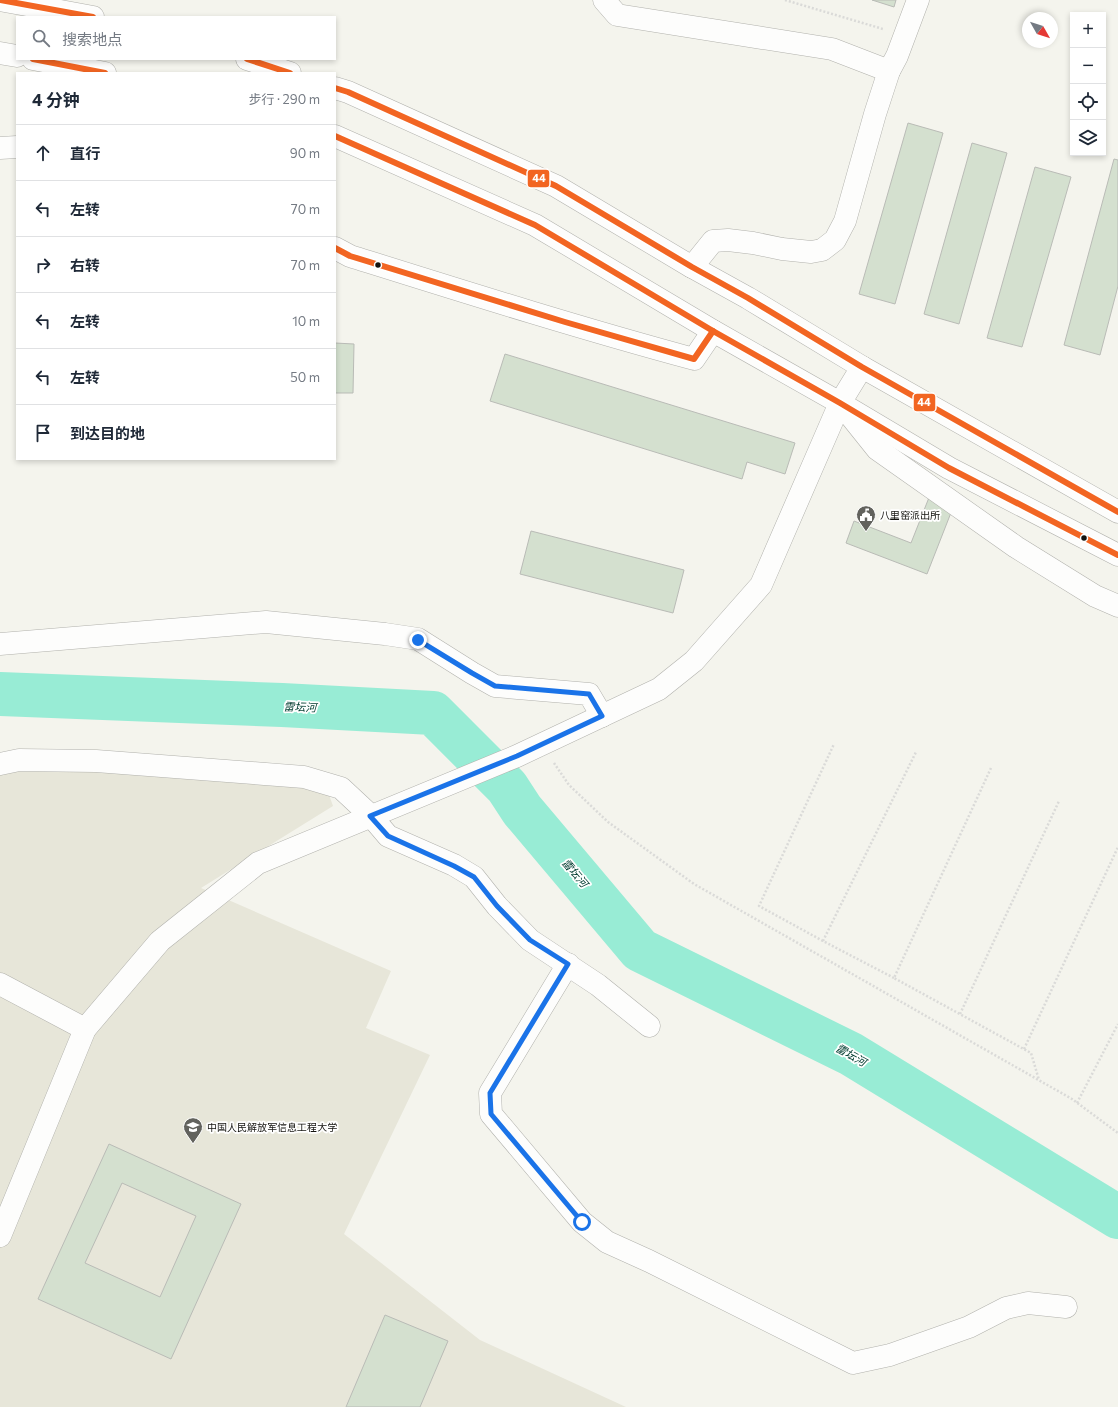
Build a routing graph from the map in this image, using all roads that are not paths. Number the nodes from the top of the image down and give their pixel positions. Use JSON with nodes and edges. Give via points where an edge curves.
{"nodes":[{"id":1,"x":0,"y":0,"type":"edge"},
{"id":2,"x":604,"y":0,"type":"edge"},
{"id":3,"x":918,"y":0,"type":"edge"},
{"id":4,"x":88,"y":16,"type":"edge"},
{"id":5,"x":0,"y":53,"type":"edge"},
{"id":6,"x":16,"y":56,"type":"edge"},
{"id":7,"x":38,"y":60,"type":"edge"},
{"id":8,"x":250,"y":60,"type":"edge"},
{"id":9,"x":100,"y":72,"type":"edge"},
{"id":10,"x":287,"y":72,"type":"edge"},
{"id":11,"x":889,"y":72,"type":"junction"},
{"id":12,"x":336,"y":88,"type":"edge"},
{"id":13,"x":336,"y":136,"type":"edge"},
{"id":14,"x":16,"y":147,"type":"edge"},
{"id":15,"x":0,"y":148,"type":"edge"},
{"id":16,"x":336,"y":249,"type":"edge"},
{"id":17,"x":692,"y":267,"type":"junction"},
{"id":18,"x":714,"y":331,"type":"junction"},
{"id":19,"x":862,"y":367,"type":"junction"},
{"id":20,"x":840,"y":403,"type":"junction"},
{"id":21,"x":1118,"y":512,"type":"edge"},
{"id":22,"x":1118,"y":556,"type":"edge"},
{"id":23,"x":1118,"y":606,"type":"edge"},
{"id":24,"x":0,"y":644,"type":"edge"},
{"id":25,"x":602,"y":716,"type":"junction"},
{"id":26,"x":0,"y":764,"type":"edge"},
{"id":27,"x":370,"y":816,"type":"junction"},
{"id":28,"x":568,"y":964,"type":"junction"},
{"id":29,"x":0,"y":984,"type":"edge"},
{"id":30,"x":649,"y":1026,"type":"dead end"},
{"id":31,"x":85,"y":1029,"type":"junction"},
{"id":32,"x":0,"y":1236,"type":"edge"},
{"id":33,"x":1066,"y":1307,"type":"dead end"}],
"edges":[{"from":1,"to":4,"type":"main road"},
{"from":2,"to":11,"type":"main road","via":[[617,15],[832,49]]},
{"from":3,"to":11,"type":"main road"},
{"from":5,"to":6,"type":"main road"},
{"from":7,"to":9,"type":"main road"},
{"from":8,"to":10,"type":"main road"},
{"from":11,"to":17,"type":"main road","via":[[846,221],[835,240],[822,250],[811,252],[728,240],[713,241]]},
{"from":12,"to":17,"type":"main road","via":[[556,186]]},
{"from":13,"to":18,"type":"main road","via":[[535,225]]},
{"from":14,"to":15,"type":"main road"},
{"from":16,"to":18,"type":"main road","via":[[350,256],[459,290],[694,359]]},
{"from":17,"to":19,"type":"main road"},
{"from":18,"to":20,"type":"main road"},
{"from":19,"to":20,"type":"main road"},
{"from":19,"to":21,"type":"main road"},
{"from":20,"to":22,"type":"main road","via":[[949,468]]},
{"from":20,"to":23,"type":"main road","via":[[877,449],[1016,548],[1095,596]]},
{"from":20,"to":25,"type":"main road","via":[[761,585],[694,661],[659,689]]},
{"from":24,"to":25,"type":"main road","via":[[266,622],[386,634],[418,640],[495,686],[589,694]]},
{"from":25,"to":27,"type":"main road","via":[[517,756]]},
{"from":26,"to":27,"type":"main road","via":[[19,760],[96,761],[304,777],[341,788]]},
{"from":27,"to":28,"type":"main road","via":[[388,836],[474,877],[497,906],[530,940]]},
{"from":27,"to":31,"type":"main road","via":[[258,863],[160,941]]},
{"from":28,"to":30,"type":"main road"},
{"from":28,"to":33,"type":"main road","via":[[490,1093],[491,1114],[582,1222],[607,1242],[853,1363],[890,1355],[969,1327],[1006,1308],[1028,1303]]},
{"from":29,"to":31,"type":"main road"},
{"from":31,"to":32,"type":"main road"}]}
